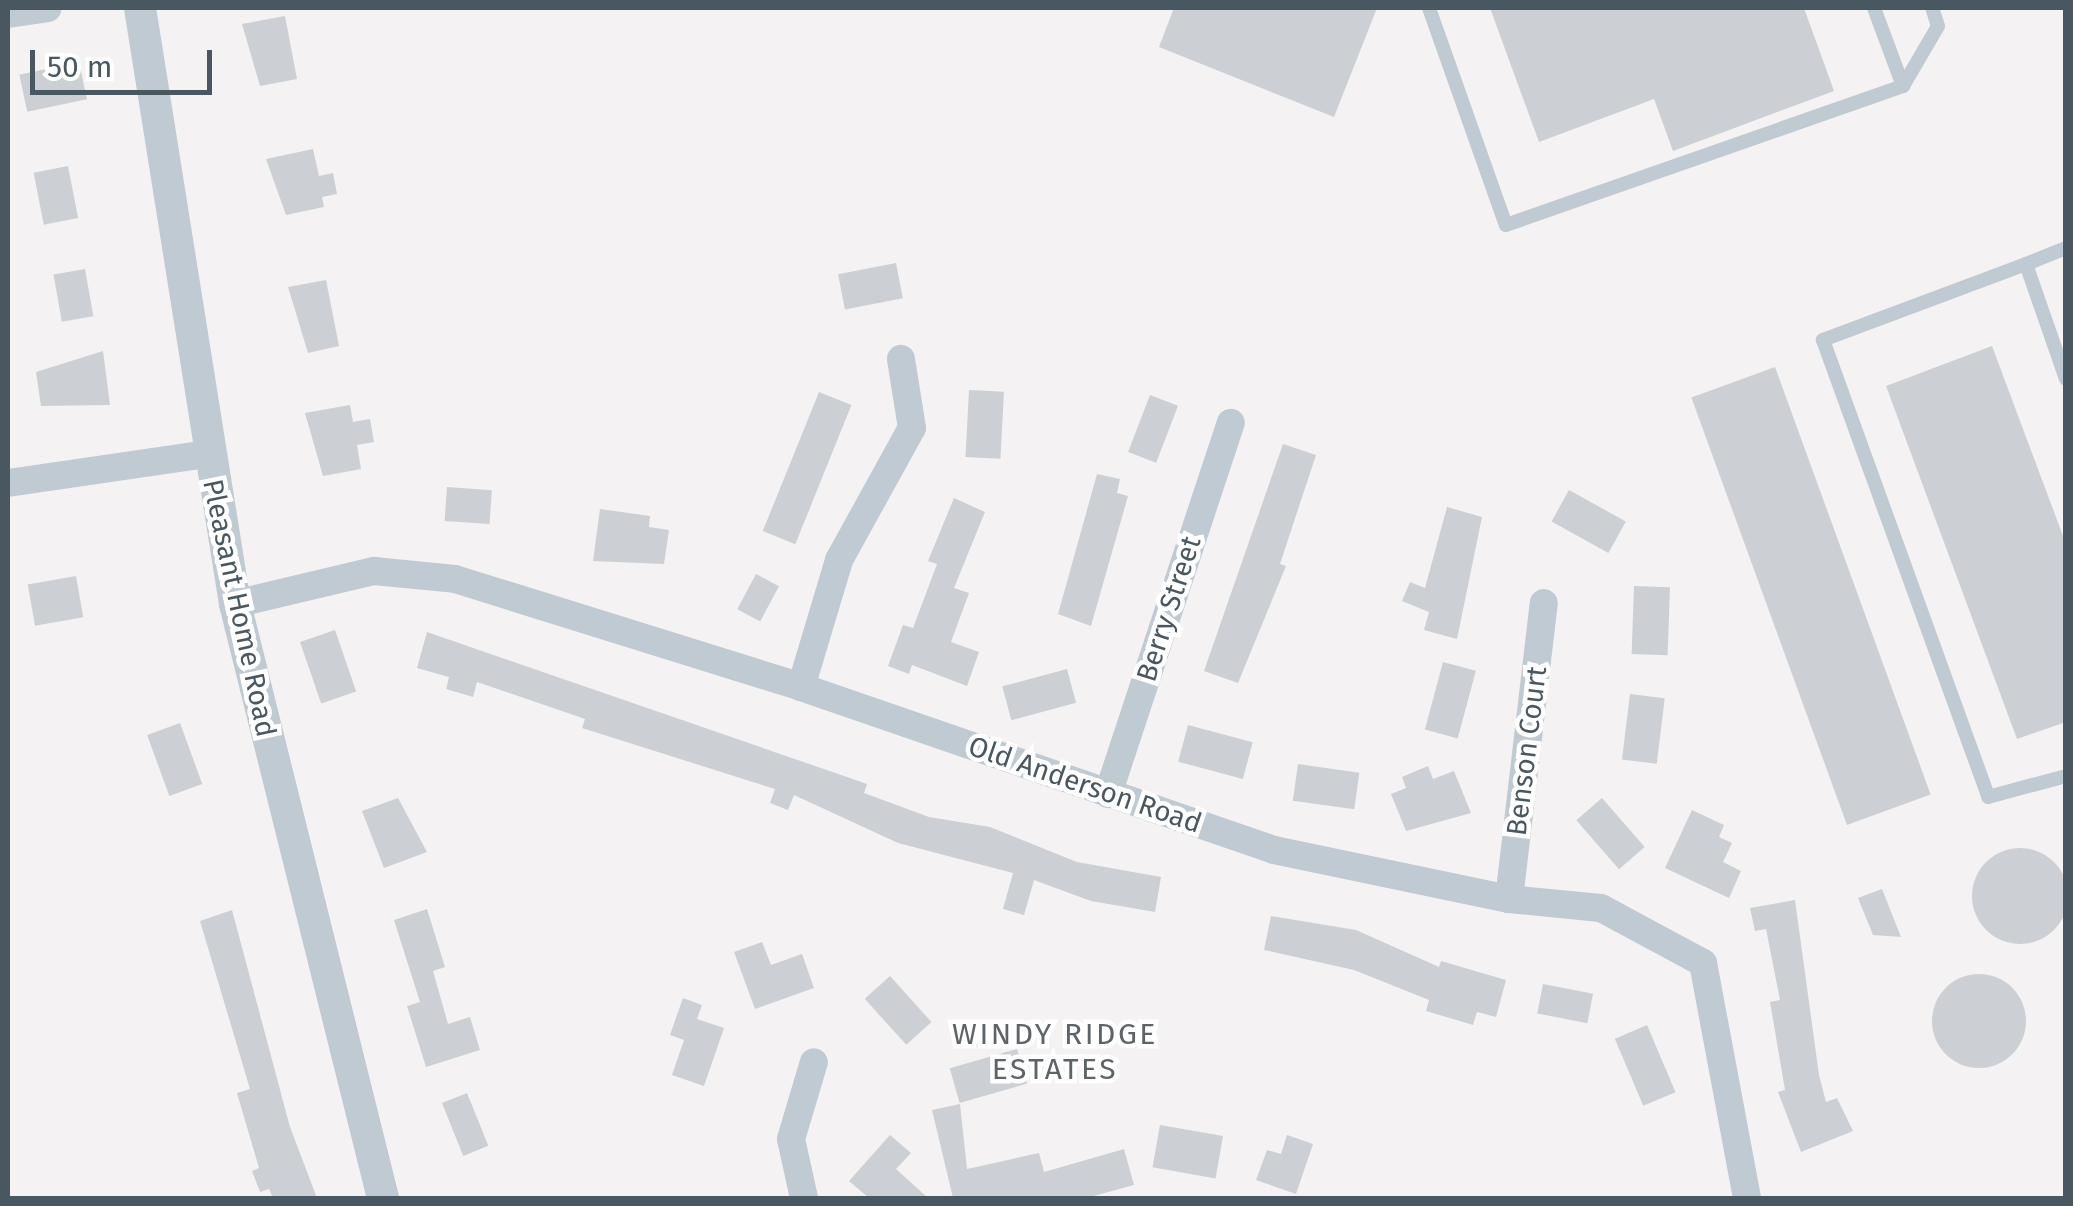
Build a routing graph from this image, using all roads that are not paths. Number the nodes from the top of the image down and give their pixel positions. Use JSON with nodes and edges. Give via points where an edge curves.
{"nodes":[{"id":1,"x":48,"y":8,"type":"edge"},
{"id":2,"x":140,"y":8,"type":"edge"},
{"id":3,"x":1429,"y":8,"type":"edge"},
{"id":4,"x":1874,"y":8,"type":"edge"},
{"id":5,"x":1932,"y":8,"type":"edge"},
{"id":6,"x":8,"y":14,"type":"edge"},
{"id":7,"x":1904,"y":86,"type":"junction"},
{"id":8,"x":2066,"y":248,"type":"edge"},
{"id":9,"x":2026,"y":264,"type":"junction"},
{"id":10,"x":902,"y":359,"type":"dead end"},
{"id":11,"x":2066,"y":379,"type":"edge"},
{"id":12,"x":1231,"y":424,"type":"dead end"},
{"id":13,"x":208,"y":454,"type":"junction"},
{"id":14,"x":8,"y":484,"type":"edge"},
{"id":15,"x":1544,"y":603,"type":"dead end"},
{"id":16,"x":235,"y":604,"type":"junction"},
{"id":17,"x":801,"y":687,"type":"junction"},
{"id":18,"x":2066,"y":776,"type":"edge"},
{"id":19,"x":1108,"y":794,"type":"junction"},
{"id":20,"x":1509,"y":900,"type":"junction"},
{"id":21,"x":814,"y":1062,"type":"dead end"},
{"id":22,"x":383,"y":1198,"type":"edge"},
{"id":23,"x":804,"y":1198,"type":"edge"},
{"id":24,"x":1747,"y":1198,"type":"edge"}],
"edges":[{"from":1,"to":6,"type":"street"},
{"from":2,"to":13,"type":"street","name":"Pleasant Home Road"},
{"from":3,"to":7,"type":"lane","via":[[1506,224]]},
{"from":4,"to":7,"type":"lane"},
{"from":5,"to":7,"type":"lane","via":[[1938,26]]},
{"from":8,"to":9,"type":"lane"},
{"from":9,"to":11,"type":"lane"},
{"from":9,"to":18,"type":"lane","via":[[1823,340],[1988,797]]},
{"from":10,"to":17,"type":"street","via":[[912,428],[839,560]]},
{"from":12,"to":19,"type":"street","name":"Berry Street"},
{"from":13,"to":14,"type":"street"},
{"from":13,"to":16,"type":"street","name":"Pleasant Home Road"},
{"from":15,"to":20,"type":"street","name":"Benson Court"},
{"from":16,"to":17,"type":"street","name":"Old Anderson Road","via":[[374,571],[415,572]]},
{"from":16,"to":22,"type":"street","name":"Pleasant Home Road"},
{"from":17,"to":19,"type":"street","name":"Old Anderson Road"},
{"from":19,"to":20,"type":"street","name":"Old Anderson Road","via":[[1274,850]]},
{"from":20,"to":24,"type":"street","name":"Old Anderson Road","via":[[1601,908],[1704,963]]},
{"from":21,"to":23,"type":"street","via":[[791,1139]]}]}
